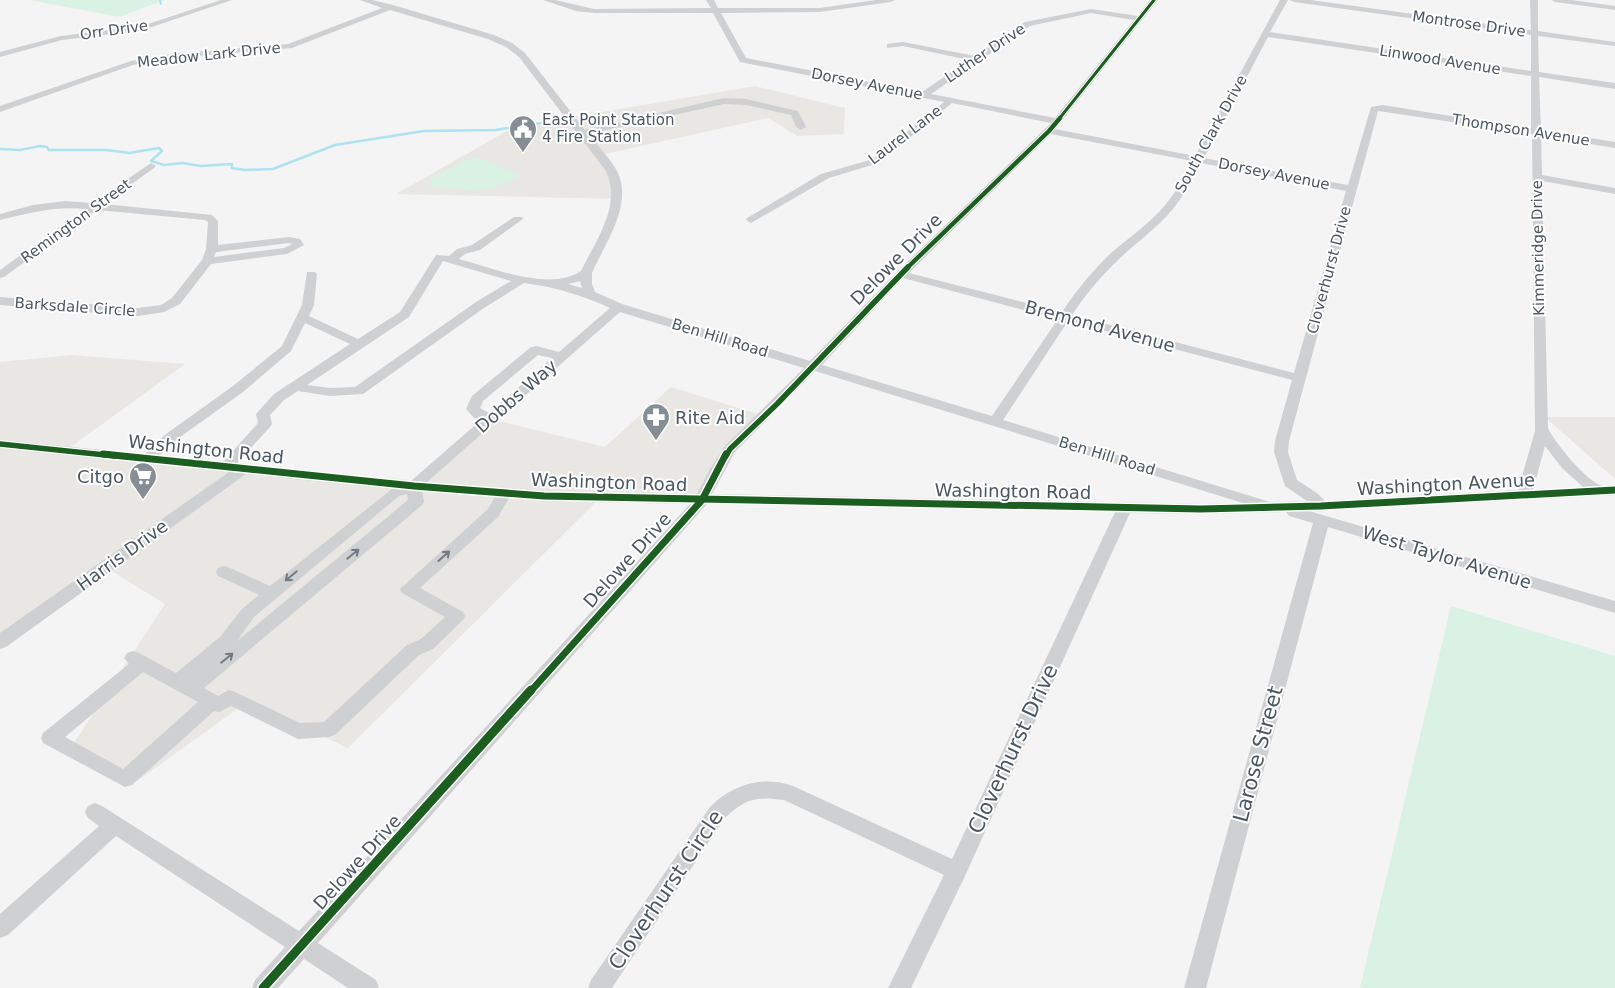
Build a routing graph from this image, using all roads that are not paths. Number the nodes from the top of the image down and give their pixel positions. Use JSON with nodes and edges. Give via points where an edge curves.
{"nodes":[{"id":1,"x":228,"y":0,"type":"edge"},
{"id":2,"x":364,"y":0,"type":"edge"},
{"id":3,"x":547,"y":0,"type":"edge"},
{"id":4,"x":710,"y":0,"type":"edge"},
{"id":5,"x":890,"y":0,"type":"edge"},
{"id":6,"x":1154,"y":0,"type":"edge"},
{"id":7,"x":1284,"y":0,"type":"edge"},
{"id":8,"x":1294,"y":0,"type":"edge"},
{"id":9,"x":1534,"y":0,"type":"edge"},
{"id":10,"x":1555,"y":0,"type":"edge"},
{"id":11,"x":390,"y":7,"type":"junction"},
{"id":12,"x":1615,"y":8,"type":"edge"},
{"id":13,"x":716,"y":11,"type":"junction"},
{"id":14,"x":1139,"y":18,"type":"junction"},
{"id":15,"x":1534,"y":33,"type":"junction"},
{"id":16,"x":1266,"y":34,"type":"junction"},
{"id":17,"x":1615,"y":44,"type":"edge"},
{"id":18,"x":890,"y":46,"type":"dead end"},
{"id":19,"x":0,"y":55,"type":"edge"},
{"id":20,"x":976,"y":59,"type":"junction"},
{"id":21,"x":1535,"y":74,"type":"junction"},
{"id":22,"x":1615,"y":86,"type":"edge"},
{"id":23,"x":923,"y":95,"type":"junction"},
{"id":24,"x":951,"y":100,"type":"junction"},
{"id":25,"x":0,"y":110,"type":"edge"},
{"id":26,"x":1428,"y":115,"type":"joint"},
{"id":27,"x":1058,"y":121,"type":"junction"},
{"id":28,"x":801,"y":127,"type":"dead end"},
{"id":29,"x":1049,"y":131,"type":"junction"},
{"id":30,"x":1536,"y":132,"type":"junction"},
{"id":31,"x":582,"y":133,"type":"junction"},
{"id":32,"x":1615,"y":145,"type":"edge"},
{"id":33,"x":1198,"y":160,"type":"junction"},
{"id":34,"x":151,"y":166,"type":"dead end"},
{"id":35,"x":1537,"y":177,"type":"junction"},
{"id":36,"x":1352,"y":189,"type":"junction"},
{"id":37,"x":1615,"y":191,"type":"edge"},
{"id":38,"x":94,"y":207,"type":"junction"},
{"id":39,"x":0,"y":217,"type":"edge"},
{"id":40,"x":518,"y":219,"type":"dead end"},
{"id":41,"x":751,"y":220,"type":"dead end"},
{"id":42,"x":212,"y":250,"type":"junction"},
{"id":43,"x":452,"y":260,"type":"junction"},
{"id":44,"x":207,"y":261,"type":"junction"},
{"id":45,"x":586,"y":273,"type":"junction"},
{"id":46,"x":311,"y":274,"type":"dead end"},
{"id":47,"x":901,"y":274,"type":"junction"},
{"id":48,"x":0,"y":275,"type":"edge"},
{"id":49,"x":522,"y":279,"type":"junction"},
{"id":50,"x":555,"y":284,"type":"junction"},
{"id":51,"x":590,"y":294,"type":"junction"},
{"id":52,"x":0,"y":301,"type":"edge"},
{"id":53,"x":618,"y":307,"type":"junction"},
{"id":54,"x":1064,"y":316,"type":"junction"},
{"id":55,"x":302,"y":317,"type":"junction"},
{"id":56,"x":359,"y":344,"type":"junction"},
{"id":57,"x":561,"y":357,"type":"junction"},
{"id":58,"x":813,"y":366,"type":"junction"},
{"id":59,"x":1300,"y":378,"type":"junction"},
{"id":60,"x":297,"y":386,"type":"junction"},
{"id":61,"x":491,"y":418,"type":"junction"},
{"id":62,"x":995,"y":422,"type":"junction"},
{"id":63,"x":1542,"y":431,"type":"junction"},
{"id":64,"x":0,"y":444,"type":"edge"},
{"id":65,"x":148,"y":458,"type":"junction"},
{"id":66,"x":227,"y":466,"type":"junction"},
{"id":67,"x":244,"y":468,"type":"junction"},
{"id":68,"x":1290,"y":483,"type":"junction"},
{"id":69,"x":414,"y":486,"type":"junction"},
{"id":70,"x":1615,"y":490,"type":"edge"},
{"id":71,"x":1599,"y":491,"type":"junction"},
{"id":72,"x":505,"y":493,"type":"junction"},
{"id":73,"x":1524,"y":494,"type":"junction"},
{"id":74,"x":702,"y":500,"type":"junction"},
{"id":75,"x":1124,"y":508,"type":"junction"},
{"id":76,"x":1279,"y":508,"type":"junction"},
{"id":77,"x":1321,"y":513,"type":"junction"},
{"id":78,"x":224,"y":572,"type":"dead end"},
{"id":79,"x":270,"y":593,"type":"junction"},
{"id":80,"x":1615,"y":607,"type":"edge"},
{"id":81,"x":0,"y":642,"type":"edge"},
{"id":82,"x":184,"y":685,"type":"junction"},
{"id":83,"x":212,"y":701,"type":"junction"},
{"id":84,"x":95,"y":812,"type":"dead end"},
{"id":85,"x":114,"y":825,"type":"junction"},
{"id":86,"x":957,"y":871,"type":"junction"},
{"id":87,"x":0,"y":928,"type":"edge"},
{"id":88,"x":303,"y":946,"type":"junction"},
{"id":89,"x":263,"y":988,"type":"edge"},
{"id":90,"x":368,"y":988,"type":"edge"},
{"id":91,"x":599,"y":988,"type":"edge"},
{"id":92,"x":900,"y":988,"type":"edge"},
{"id":93,"x":1195,"y":988,"type":"edge"}],
"edges":[{"from":1,"to":19,"type":"street","name":"Orr Drive","via":[[143,28],[60,38]]},
{"from":2,"to":11,"type":"street"},
{"from":3,"to":13,"type":"street","via":[[586,11]]},
{"from":4,"to":13,"type":"street","name":"Dorsey Avenue"},
{"from":5,"to":13,"type":"street","via":[[820,10]]},
{"from":6,"to":14,"type":"street","name":"Delowe Drive"},
{"from":7,"to":16,"type":"street","name":"South Clark Drive"},
{"from":8,"to":15,"type":"street","name":"Montrose Drive"},
{"from":9,"to":15,"type":"street","name":"Kimmeridge Drive"},
{"from":10,"to":12,"type":"street"},
{"from":11,"to":25,"type":"street","name":"Meadow Lark Drive","via":[[289,46],[170,56],[137,62]]},
{"from":11,"to":31,"type":"street","via":[[509,45],[522,56]]},
{"from":13,"to":23,"type":"street","name":"Dorsey Avenue","via":[[743,60]]},
{"from":14,"to":20,"type":"street","name":"Luther Drive","via":[[1091,11],[1028,24]]},
{"from":14,"to":27,"type":"street","name":"Delowe Drive"},
{"from":15,"to":17,"type":"street","name":"Montrose Drive"},
{"from":15,"to":21,"type":"street","name":"Kimmeridge Drive"},
{"from":16,"to":21,"type":"street","name":"Linwood Avenue"},
{"from":16,"to":33,"type":"street","name":"South Clark Drive"},
{"from":18,"to":20,"type":"street","via":[[903,44]]},
{"from":20,"to":23,"type":"street","name":"Luther Drive"},
{"from":21,"to":22,"type":"street","name":"Linwood Avenue"},
{"from":21,"to":30,"type":"street","name":"Kimmeridge Drive"},
{"from":23,"to":24,"type":"street","name":"Dorsey Avenue"},
{"from":24,"to":27,"type":"street","name":"Dorsey Avenue"},
{"from":24,"to":41,"type":"street","name":"Laurel Lane","via":[[876,161],[825,176]]},
{"from":26,"to":30,"type":"street","name":"Thompson Avenue"},
{"from":26,"to":36,"type":"street","name":"Cloverhurst Drive","via":[[1374,109]]},
{"from":27,"to":29,"type":"street","name":"Delowe Drive"},
{"from":28,"to":31,"type":"street","via":[[794,113],[734,100]]},
{"from":29,"to":33,"type":"street","name":"Dorsey Avenue"},
{"from":29,"to":47,"type":"street","name":"Delowe Drive"},
{"from":30,"to":32,"type":"street","name":"Thompson Avenue"},
{"from":30,"to":35,"type":"street","name":"Kimmeridge Drive"},
{"from":31,"to":45,"type":"street","via":[[611,170],[618,191],[616,209]]},
{"from":33,"to":36,"type":"street","name":"Dorsey Avenue"},
{"from":33,"to":54,"type":"street","name":"South Clark Drive","via":[[1170,207],[1099,271]]},
{"from":34,"to":38,"type":"street","name":"Remington Street"},
{"from":35,"to":37,"type":"street"},
{"from":35,"to":63,"type":"street","name":"Kimmeridge Drive"},
{"from":36,"to":59,"type":"street","name":"Cloverhurst Drive"},
{"from":38,"to":39,"type":"street","via":[[47,205]]},
{"from":38,"to":42,"type":"street","name":"Barksdale Circle","via":[[208,217],[213,221]]},
{"from":38,"to":48,"type":"street","name":"Remington Street"},
{"from":40,"to":43,"type":"street","via":[[476,248],[461,251]]},
{"from":42,"to":44,"type":"street","name":"Barksdale Circle"},
{"from":42,"to":44,"type":"street","via":[[289,240],[296,241],[298,245],[287,251]]},
{"from":43,"to":49,"type":"street","name":"Ben Hill Road"},
{"from":43,"to":56,"type":"street","via":[[440,257],[405,314]]},
{"from":44,"to":52,"type":"street","name":"Barksdale Circle","via":[[176,301],[150,312]]},
{"from":45,"to":50,"type":"street"},
{"from":45,"to":51,"type":"street"},
{"from":46,"to":55,"type":"street","via":[[308,305]]},
{"from":47,"to":54,"type":"street","name":"Bremond Avenue"},
{"from":47,"to":58,"type":"street","name":"Delowe Drive"},
{"from":49,"to":50,"type":"street","name":"Ben Hill Road"},
{"from":49,"to":60,"type":"street","via":[[358,391],[330,392]]},
{"from":50,"to":51,"type":"street","name":"Ben Hill Road"},
{"from":51,"to":53,"type":"street","name":"Ben Hill Road"},
{"from":53,"to":57,"type":"street","name":"Dobbs Way"},
{"from":53,"to":58,"type":"street","name":"Ben Hill Road"},
{"from":54,"to":59,"type":"street","name":"Bremond Avenue"},
{"from":54,"to":62,"type":"street","name":"South Clark Drive"},
{"from":55,"to":56,"type":"street"},
{"from":55,"to":65,"type":"street","via":[[287,348]]},
{"from":56,"to":60,"type":"street"},
{"from":57,"to":61,"type":"street","name":"Dobbs Way"},
{"from":57,"to":61,"type":"street","via":[[536,350],[477,399],[473,409],[479,415]]},
{"from":58,"to":62,"type":"street","name":"Ben Hill Road"},
{"from":58,"to":74,"type":"street","name":"Delowe Drive","via":[[730,449]]},
{"from":59,"to":68,"type":"street","name":"Cloverhurst Drive","via":[[1281,452]]},
{"from":60,"to":66,"type":"street","via":[[279,397],[263,414],[265,424]]},
{"from":61,"to":69,"type":"street","name":"Dobbs Way"},
{"from":62,"to":76,"type":"street","name":"Ben Hill Road"},
{"from":63,"to":71,"type":"street","via":[[1565,465]]},
{"from":63,"to":73,"type":"street","name":"Kimmeridge Drive"},
{"from":64,"to":65,"type":"street","name":"Washington Road"},
{"from":65,"to":66,"type":"street","name":"Washington Road"},
{"from":66,"to":67,"type":"street","name":"Washington Road"},
{"from":67,"to":69,"type":"street","name":"Washington Road"},
{"from":67,"to":81,"type":"street","name":"Harris Drive"},
{"from":68,"to":76,"type":"street"},
{"from":68,"to":77,"type":"street","via":[[1312,497]]},
{"from":69,"to":72,"type":"street","name":"Washington Road"},
{"from":69,"to":79,"type":"street","one_way":true,"via":[[394,493]]},
{"from":82,"to":69,"type":"street","one_way":true,"via":[[416,502]]},
{"from":70,"to":71,"type":"street","name":"Washington Avenue"},
{"from":71,"to":73,"type":"street","name":"Washington Avenue"},
{"from":72,"to":74,"type":"street","name":"Washington Road"},
{"from":83,"to":72,"type":"street","one_way":true,"via":[[219,705],[229,697],[298,731],[329,729],[413,650],[427,644],[457,616],[408,589],[492,513]]},
{"from":73,"to":77,"type":"street","name":"Washington Avenue"},
{"from":74,"to":75,"type":"street","name":"Washington Road"},
{"from":74,"to":88,"type":"street","name":"Delowe Drive"},
{"from":75,"to":76,"type":"street","name":"Washington Road"},
{"from":75,"to":86,"type":"street","name":"Cloverhurst Drive"},
{"from":76,"to":77,"type":"street","name":"West Taylor Avenue"},
{"from":77,"to":80,"type":"street","name":"West Taylor Avenue"},
{"from":77,"to":93,"type":"street","name":"Larose Street"},
{"from":78,"to":79,"type":"street"},
{"from":79,"to":82,"type":"street"},
{"from":82,"to":83,"type":"street"},
{"from":82,"to":83,"type":"street","via":[[138,660],[50,738],[125,779]]},
{"from":84,"to":85,"type":"street"},
{"from":85,"to":87,"type":"street"},
{"from":85,"to":88,"type":"street"},
{"from":86,"to":91,"type":"street","name":"Cloverhurst Circle","via":[[786,792],[764,788],[742,793],[717,813]]},
{"from":86,"to":92,"type":"street","name":"Cloverhurst Drive"},
{"from":88,"to":89,"type":"street","name":"Delowe Drive"},
{"from":88,"to":90,"type":"street"}]}
